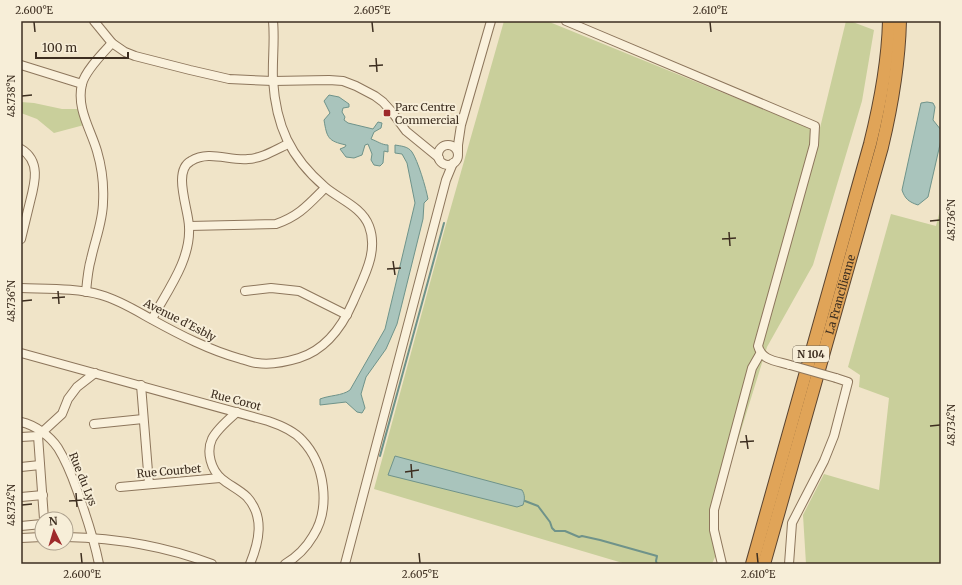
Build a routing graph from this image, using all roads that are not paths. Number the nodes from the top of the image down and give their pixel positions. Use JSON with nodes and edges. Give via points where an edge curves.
{"nodes":[{"id":1,"x":94,"y":21,"type":"edge"},
{"id":2,"x":273,"y":21,"type":"edge"},
{"id":3,"x":491,"y":21,"type":"edge"},
{"id":4,"x":566,"y":21,"type":"edge"},
{"id":5,"x":889,"y":21,"type":"edge"},
{"id":6,"x":900,"y":21,"type":"edge"},
{"id":7,"x":112,"y":43,"type":"junction"},
{"id":8,"x":21,"y":65,"type":"edge"},
{"id":9,"x":273,"y":81,"type":"junction"},
{"id":10,"x":82,"y":84,"type":"junction"},
{"id":11,"x":461,"y":125,"type":"junction"},
{"id":12,"x":288,"y":144,"type":"junction"},
{"id":13,"x":422,"y":144,"type":"junction"},
{"id":14,"x":444,"y":146,"type":"junction"},
{"id":15,"x":21,"y":149,"type":"edge"},
{"id":16,"x":458,"y":152,"type":"junction"},
{"id":17,"x":441,"y":160,"type":"junction"},
{"id":18,"x":453,"y":163,"type":"junction"},
{"id":19,"x":446,"y":180,"type":"junction"},
{"id":20,"x":325,"y":188,"type":"junction"},
{"id":21,"x":189,"y":226,"type":"junction"},
{"id":22,"x":21,"y":239,"type":"edge"},
{"id":23,"x":21,"y":288,"type":"edge"},
{"id":24,"x":244,"y":291,"type":"dead end"},
{"id":25,"x":86,"y":292,"type":"junction"},
{"id":26,"x":347,"y":315,"type":"junction"},
{"id":27,"x":152,"y":319,"type":"junction"},
{"id":28,"x":21,"y":353,"type":"edge"},
{"id":29,"x":760,"y":354,"type":"junction"},
{"id":30,"x":95,"y":373,"type":"junction"},
{"id":31,"x":141,"y":385,"type":"junction"},
{"id":32,"x":237,"y":412,"type":"junction"},
{"id":33,"x":143,"y":420,"type":"junction"},
{"id":34,"x":21,"y":422,"type":"edge"},
{"id":35,"x":94,"y":424,"type":"dead end"},
{"id":36,"x":40,"y":434,"type":"junction"},
{"id":37,"x":21,"y":437,"type":"edge"},
{"id":38,"x":40,"y":465,"type":"junction"},
{"id":39,"x":21,"y":467,"type":"edge"},
{"id":40,"x":220,"y":478,"type":"junction"},
{"id":41,"x":149,"y":484,"type":"junction"},
{"id":42,"x":120,"y":487,"type":"dead end"},
{"id":43,"x":43,"y":495,"type":"junction"},
{"id":44,"x":21,"y":497,"type":"edge"},
{"id":45,"x":44,"y":511,"type":"edge"},
{"id":46,"x":34,"y":525,"type":"edge"},
{"id":47,"x":21,"y":526,"type":"edge"},
{"id":48,"x":34,"y":537,"type":"edge"},
{"id":49,"x":74,"y":537,"type":"edge"},
{"id":50,"x":21,"y":538,"type":"edge"},
{"id":51,"x":93,"y":538,"type":"junction"},
{"id":52,"x":191,"y":560,"type":"edge"},
{"id":53,"x":99,"y":564,"type":"edge"},
{"id":54,"x":212,"y":564,"type":"edge"},
{"id":55,"x":250,"y":564,"type":"edge"},
{"id":56,"x":286,"y":564,"type":"edge"},
{"id":57,"x":345,"y":564,"type":"edge"},
{"id":58,"x":722,"y":564,"type":"edge"},
{"id":59,"x":752,"y":564,"type":"edge"},
{"id":60,"x":764,"y":564,"type":"edge"},
{"id":61,"x":789,"y":564,"type":"edge"}],
"edges":[{"from":1,"to":7,"type":"street"},
{"from":2,"to":9,"type":"street","name":"Avenue d'Esbly"},
{"from":3,"to":11,"type":"street"},
{"from":4,"to":29,"type":"street","via":[[815,126],[814,145],[758,346]]},
{"from":5,"to":59,"type":"highway","name":"La Francilienne","number":"N 104","via":[[876,122]]},
{"from":6,"to":60,"type":"highway","name":"La Francilienne","number":"N 104","via":[[897,67],[882,146]]},
{"from":7,"to":9,"type":"street","via":[[135,56],[228,79]]},
{"from":7,"to":10,"type":"street","via":[[91,66]]},
{"from":8,"to":10,"type":"street"},
{"from":9,"to":12,"type":"street","name":"Avenue d'Esbly","via":[[279,122]]},
{"from":9,"to":13,"type":"street","via":[[329,80],[343,81],[356,86],[383,102],[406,131]]},
{"from":10,"to":25,"type":"street","via":[[81,101],[84,115],[103,172],[104,204],[90,260]]},
{"from":11,"to":14,"type":"street","via":[[456,135]]},
{"from":11,"to":16,"type":"street"},
{"from":12,"to":20,"type":"street","name":"Avenue d'Esbly"},
{"from":12,"to":21,"type":"street","via":[[262,157],[247,159],[207,156],[189,162],[183,170],[181,181]]},
{"from":13,"to":14,"type":"street"},
{"from":13,"to":17,"type":"street"},
{"from":14,"to":16,"type":"street","via":[[454,146]]},
{"from":14,"to":17,"type":"street","via":[[439,152]]},
{"from":15,"to":22,"type":"street","via":[[33,162],[36,173]]},
{"from":16,"to":18,"type":"street","via":[[458,158]]},
{"from":17,"to":18,"type":"street","via":[[448,165]]},
{"from":17,"to":19,"type":"street"},
{"from":18,"to":19,"type":"street"},
{"from":19,"to":57,"type":"street"},
{"from":20,"to":21,"type":"street","via":[[304,210],[276,224]]},
{"from":20,"to":26,"type":"street","name":"Avenue d'Esbly","via":[[363,216],[372,234],[372,252]]},
{"from":21,"to":27,"type":"street","via":[[189,244],[184,260]]},
{"from":23,"to":25,"type":"street","name":"Avenue d'Esbly"},
{"from":24,"to":26,"type":"street","via":[[271,288],[299,291]]},
{"from":25,"to":27,"type":"street","name":"Avenue d'Esbly","via":[[122,302]]},
{"from":26,"to":27,"type":"street","name":"Avenue d'Esbly","via":[[331,338],[310,354],[285,362],[258,363],[205,347]]},
{"from":28,"to":30,"type":"street","name":"Rue Corot"},
{"from":29,"to":58,"type":"street","via":[[752,368],[714,510],[714,530]]},
{"from":29,"to":61,"type":"street","bridge":true,"via":[[767,359],[848,382],[834,436],[792,523]]},
{"from":30,"to":31,"type":"street","name":"Rue Corot"},
{"from":30,"to":36,"type":"street","via":[[77,387],[68,399],[62,414]]},
{"from":31,"to":32,"type":"street","name":"Rue Corot"},
{"from":31,"to":33,"type":"street"},
{"from":32,"to":40,"type":"street","via":[[211,440],[209,456]]},
{"from":32,"to":56,"type":"street","name":"Rue Corot","via":[[288,428],[302,439],[318,464],[323,484],[319,524],[304,549]]},
{"from":33,"to":35,"type":"street"},
{"from":33,"to":41,"type":"street"},
{"from":34,"to":36,"type":"street","name":"Rue du Lys","via":[[27,423]]},
{"from":36,"to":37,"type":"street"},
{"from":36,"to":38,"type":"street"},
{"from":36,"to":51,"type":"street","name":"Rue du Lys","via":[[51,439],[59,449]]},
{"from":38,"to":39,"type":"street"},
{"from":38,"to":43,"type":"street"},
{"from":40,"to":41,"type":"street","name":"Rue Courbet"},
{"from":40,"to":55,"type":"street","via":[[246,497],[254,509],[259,525],[258,542]]},
{"from":41,"to":42,"type":"street","name":"Rue Courbet"},
{"from":43,"to":44,"type":"street"},
{"from":43,"to":45,"type":"street"},
{"from":46,"to":47,"type":"street"},
{"from":48,"to":50,"type":"street"},
{"from":49,"to":51,"type":"street"},
{"from":51,"to":52,"type":"street","via":[[150,546]]},
{"from":51,"to":53,"type":"street","name":"Rue du Lys"},
{"from":52,"to":54,"type":"street"}]}
